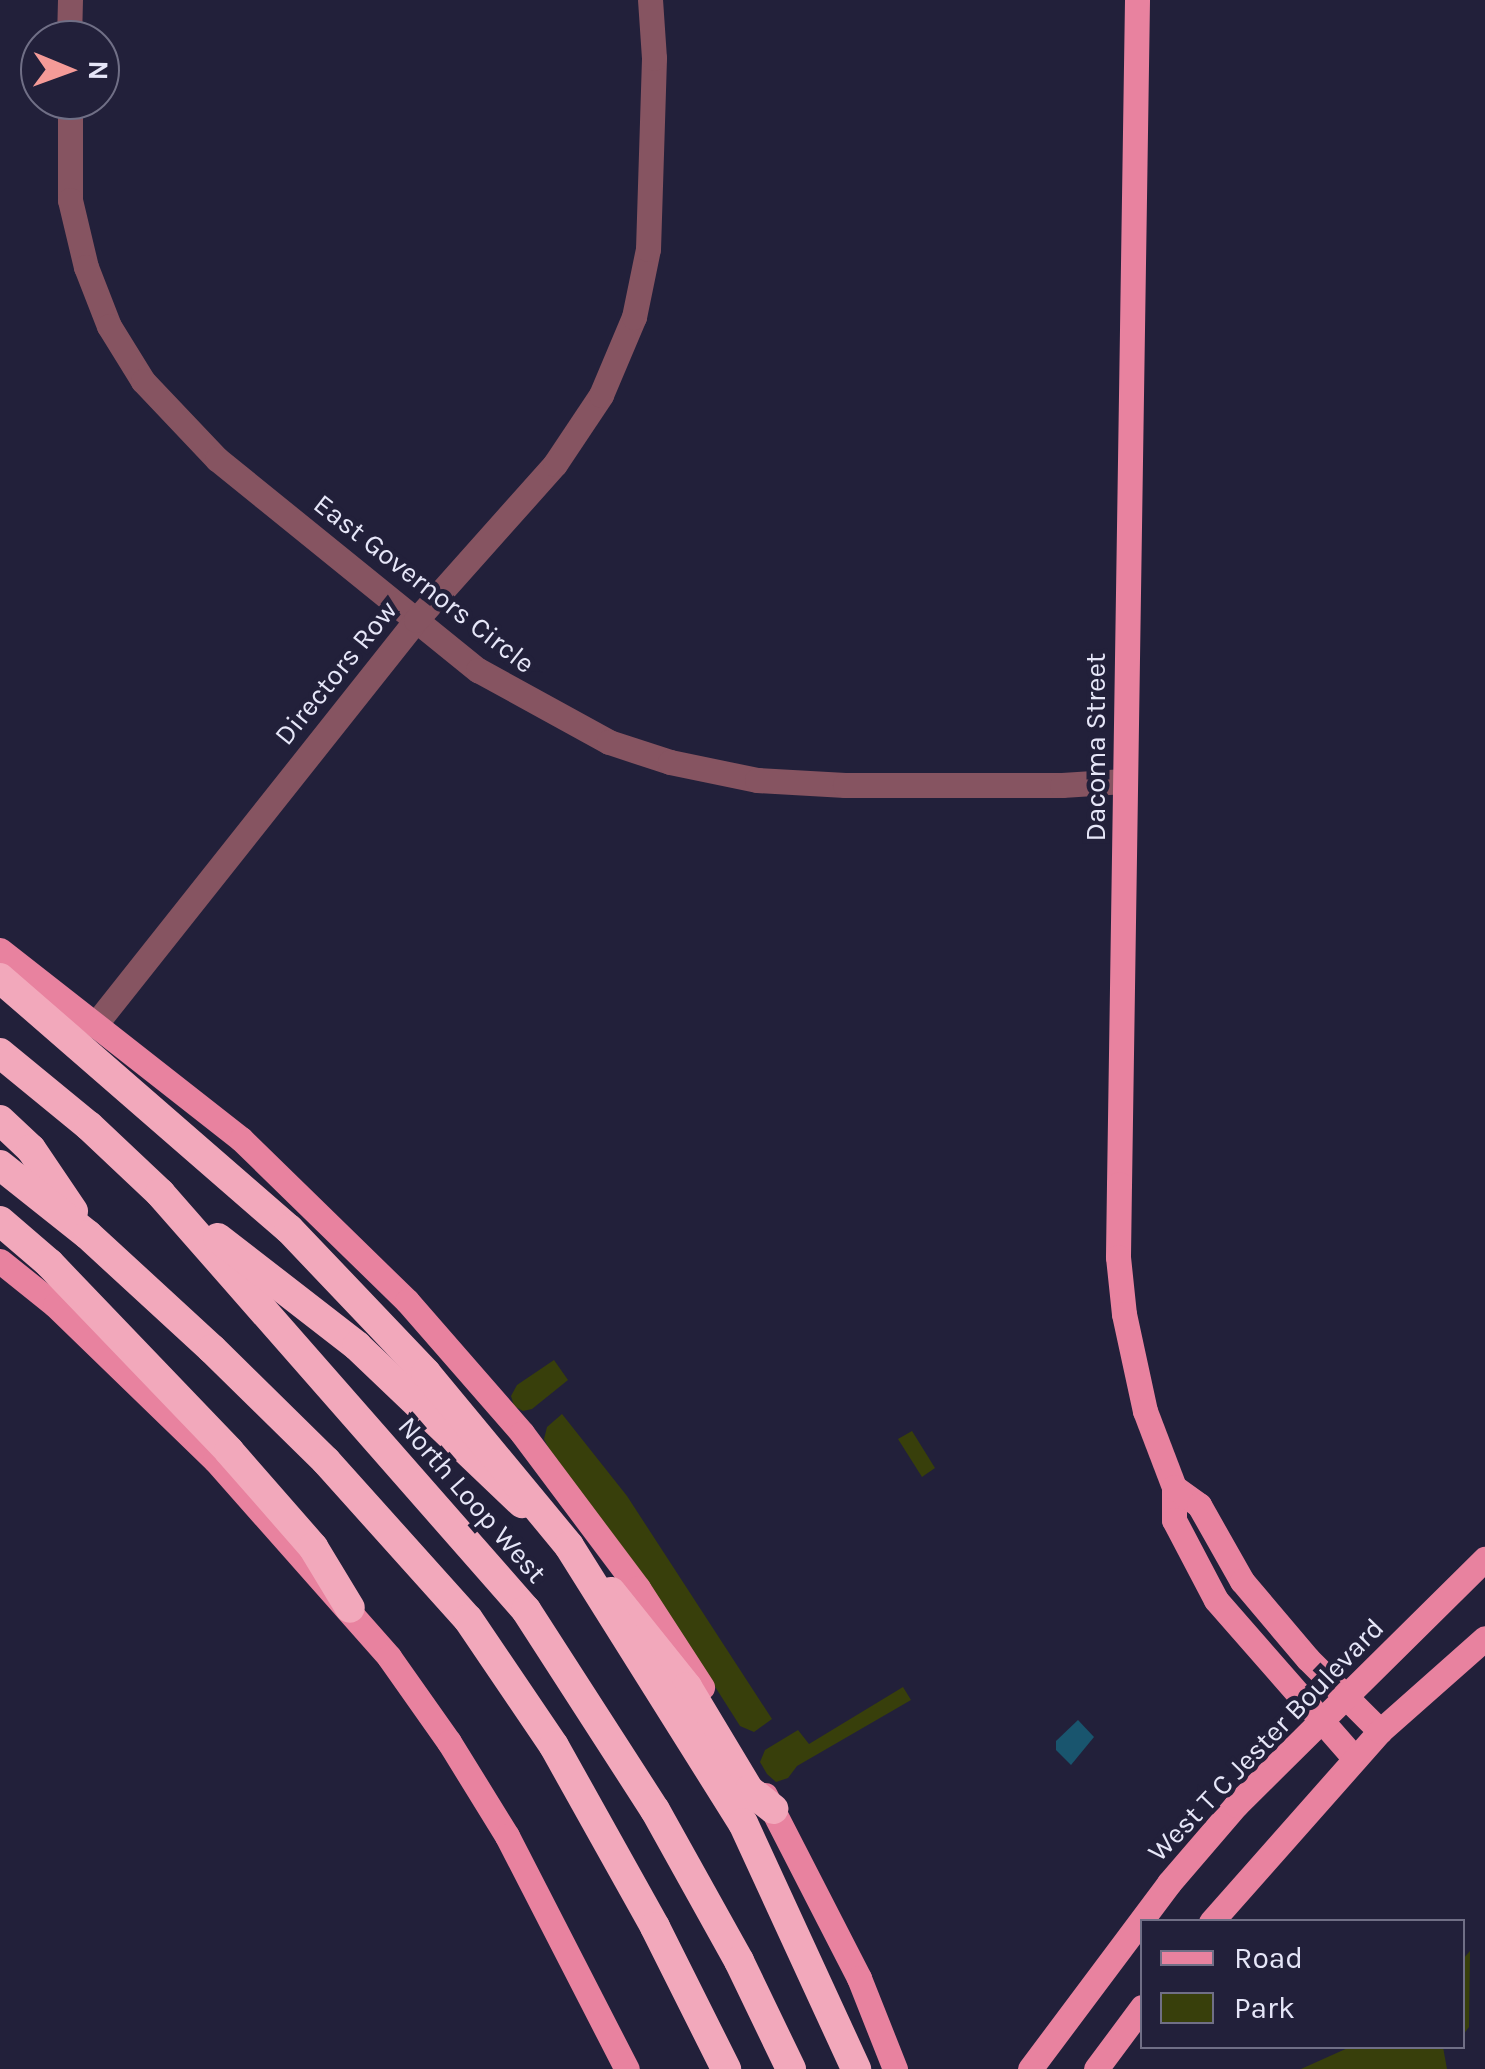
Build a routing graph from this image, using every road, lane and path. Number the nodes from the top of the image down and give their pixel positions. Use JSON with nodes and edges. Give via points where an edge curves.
{"nodes":[{"id":1,"x":650,"y":0,"type":"edge"},
{"id":2,"x":1138,"y":0,"type":"edge"},
{"id":3,"x":70,"y":120,"type":"edge"},
{"id":4,"x":416,"y":620,"type":"junction"},
{"id":5,"x":1124,"y":781,"type":"junction"},
{"id":6,"x":0,"y":950,"type":"edge"},
{"id":7,"x":0,"y":978,"type":"edge"},
{"id":8,"x":94,"y":1026,"type":"junction"},
{"id":9,"x":0,"y":1054,"type":"edge"},
{"id":10,"x":0,"y":1120,"type":"edge"},
{"id":11,"x":0,"y":1165,"type":"edge"},
{"id":12,"x":160,"y":1193,"type":"junction"},
{"id":13,"x":0,"y":1221,"type":"edge"},
{"id":14,"x":88,"y":1235,"type":"junction"},
{"id":15,"x":0,"y":1261,"type":"edge"},
{"id":16,"x":1174,"y":1487,"type":"junction"},
{"id":17,"x":1481,"y":1563,"type":"edge"},
{"id":18,"x":350,"y":1608,"type":"junction"},
{"id":19,"x":1482,"y":1641,"type":"edge"},
{"id":20,"x":1345,"y":1697,"type":"junction"},
{"id":21,"x":1320,"y":1722,"type":"junction"},
{"id":22,"x":1380,"y":1731,"type":"junction"},
{"id":23,"x":1354,"y":1759,"type":"junction"},
{"id":24,"x":773,"y":1808,"type":"junction"},
{"id":25,"x":1155,"y":1919,"type":"edge"},
{"id":26,"x":1214,"y":1919,"type":"edge"},
{"id":27,"x":1133,"y":1950,"type":"edge"},
{"id":28,"x":1140,"y":2010,"type":"edge"},
{"id":29,"x":627,"y":2069,"type":"edge"},
{"id":30,"x":726,"y":2069,"type":"edge"},
{"id":31,"x":791,"y":2069,"type":"edge"},
{"id":32,"x":856,"y":2069,"type":"edge"},
{"id":33,"x":895,"y":2069,"type":"edge"},
{"id":34,"x":1030,"y":2069,"type":"edge"},
{"id":35,"x":1096,"y":2069,"type":"edge"}],
"edges":[{"from":1,"to":4,"type":"street","name":"Directors Row","via":[[648,250],[634,317],[601,396],[555,464]]},
{"from":2,"to":5,"type":"main road","name":"Dacoma Street"},
{"from":3,"to":4,"type":"street","name":"East Governors Circle","via":[[70,200],[86,267],[143,382],[217,459]]},
{"from":4,"to":5,"type":"street","name":"East Governors Circle","via":[[522,698],[609,742],[670,762],[757,780],[845,786]]},
{"from":4,"to":8,"type":"street","name":"Directors Row"},
{"from":5,"to":16,"type":"main road","name":"Dacoma Street","via":[[1118,1257],[1133,1365]]},
{"from":6,"to":8,"type":"main road"},
{"from":7,"to":32,"type":"highway","bridge":true,"via":[[289,1228],[426,1373],[569,1546],[744,1823]]},
{"from":8,"to":24,"type":"main road","via":[[270,1166],[490,1393],[638,1588]]},
{"from":9,"to":12,"type":"highway","name":"North Loop West"},
{"from":10,"to":14,"type":"highway","via":[[31,1149]]},
{"from":11,"to":14,"type":"highway"},
{"from":12,"to":24,"type":"highway","via":[[357,1346],[587,1563],[687,1687],[749,1790]]},
{"from":12,"to":31,"type":"highway","name":"North Loop West","via":[[526,1610],[655,1810]]},
{"from":13,"to":18,"type":"highway","via":[[229,1450],[312,1547]]},
{"from":14,"to":30,"type":"highway","via":[[326,1462],[468,1618],[554,1746]]},
{"from":15,"to":18,"type":"main road","via":[[55,1305],[215,1460]]},
{"from":16,"to":20,"type":"main road","name":"Dacoma Street","via":[[1199,1505],[1242,1581]]},
{"from":16,"to":21,"type":"main road","name":"Dacoma Street","via":[[1174,1520],[1216,1600]]},
{"from":17,"to":20,"type":"main road","name":"West T C Jester Boulevard"},
{"from":18,"to":29,"type":"main road","via":[[423,1703],[507,1836]]},
{"from":19,"to":22,"type":"main road"},
{"from":20,"to":21,"type":"main road","name":"West T C Jester Boulevard"},
{"from":20,"to":22,"type":"main road","name":"Dacoma Street"},
{"from":21,"to":23,"type":"main road","name":"Dacoma Street"},
{"from":21,"to":25,"type":"main road","name":"West T C Jester Boulevard","via":[[1236,1805]]},
{"from":22,"to":23,"type":"main road"},
{"from":23,"to":26,"type":"main road"},
{"from":24,"to":33,"type":"main road","via":[[859,1978]]},
{"from":27,"to":34,"type":"main road","name":"West T C Jester Boulevard"},
{"from":28,"to":35,"type":"main road"}]}
